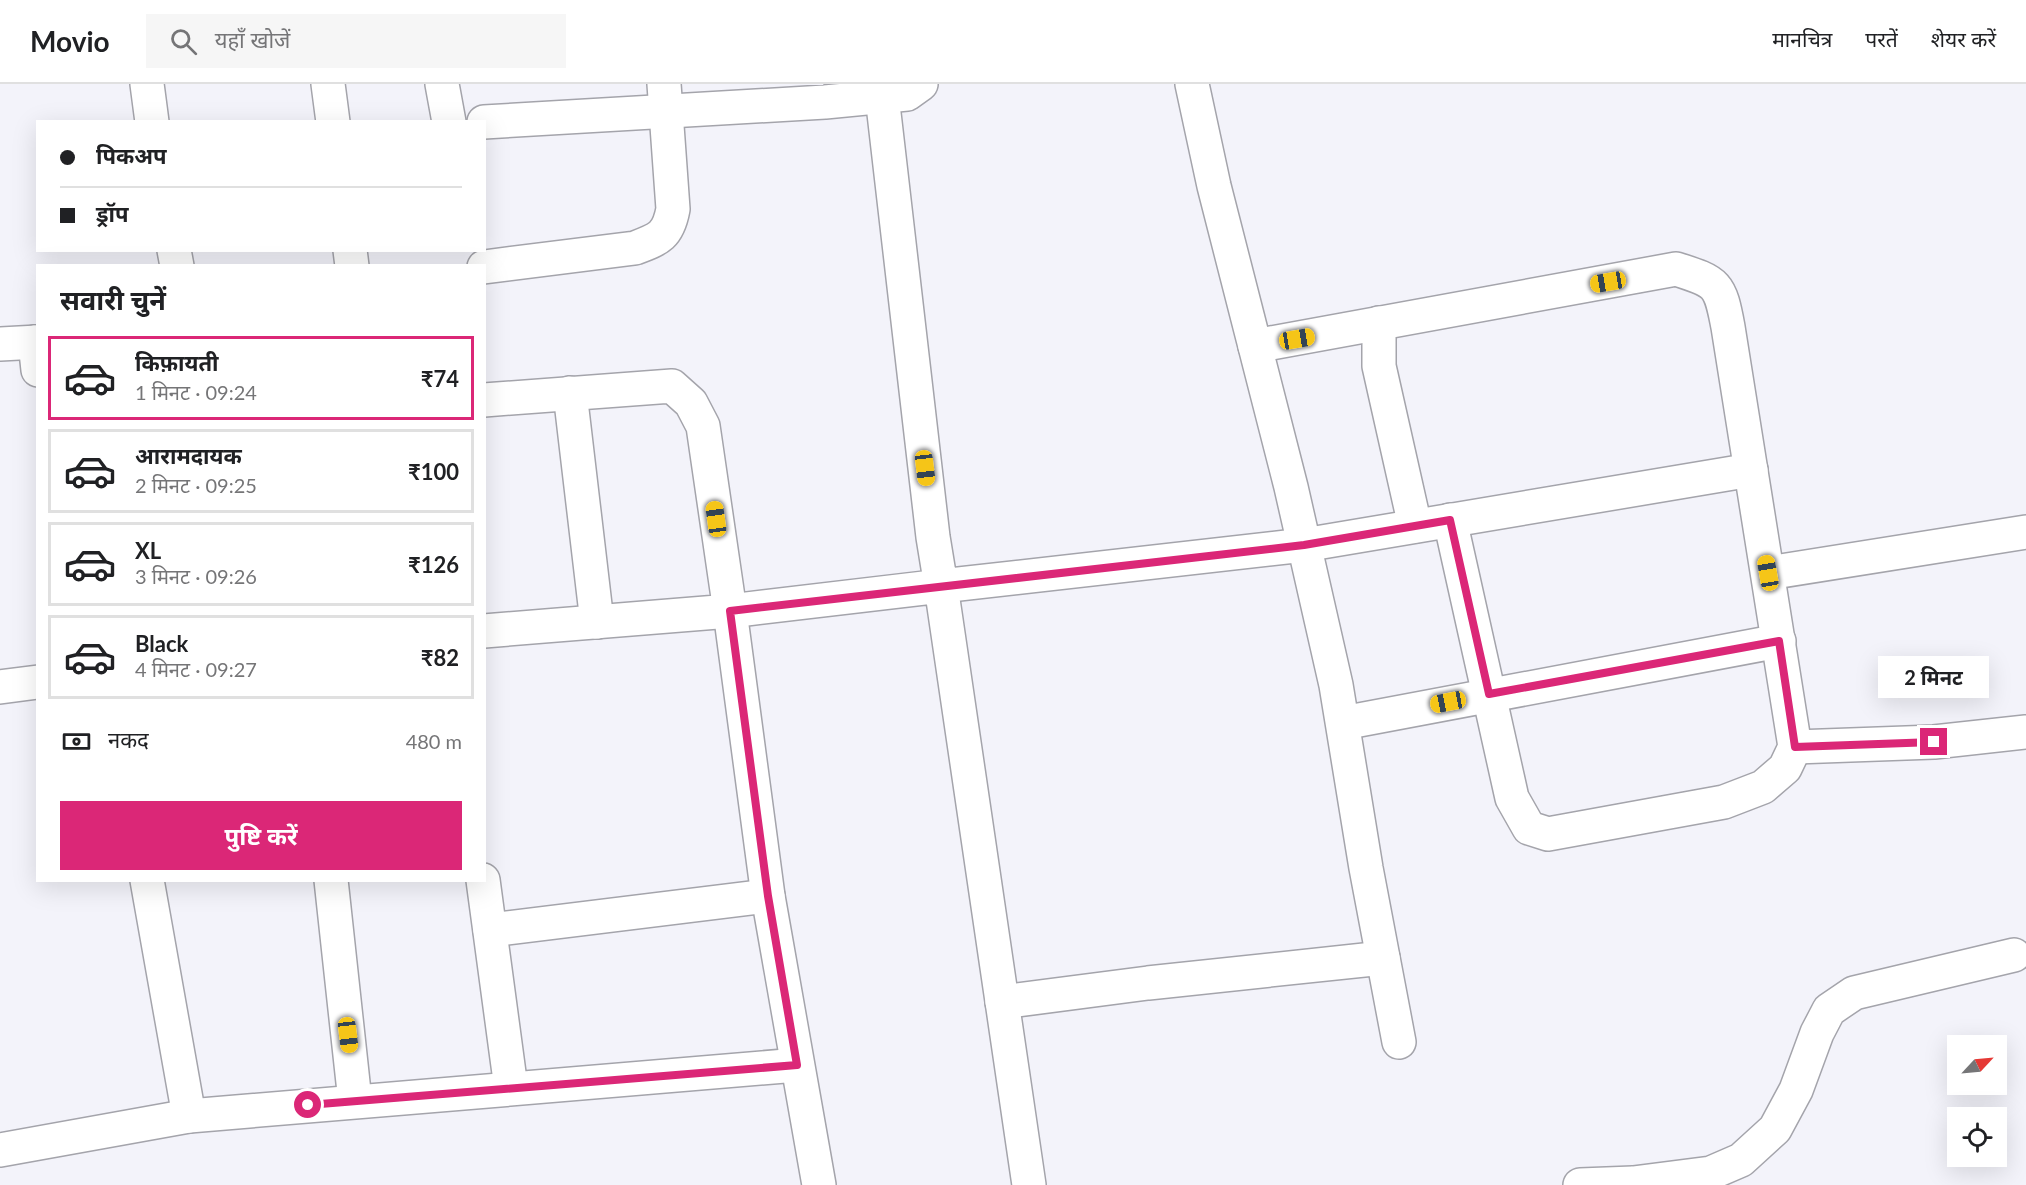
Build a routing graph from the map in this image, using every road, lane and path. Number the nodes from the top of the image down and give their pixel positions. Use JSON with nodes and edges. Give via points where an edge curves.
{"nodes":[{"id":1,"x":147,"y":84,"type":"edge"},
{"id":2,"x":327,"y":84,"type":"edge"},
{"id":3,"x":442,"y":84,"type":"edge"},
{"id":4,"x":921,"y":84,"type":"edge"},
{"id":5,"x":1192,"y":84,"type":"edge"},
{"id":6,"x":882,"y":96,"type":"junction"},
{"id":7,"x":665,"y":98,"type":"edge"},
{"id":8,"x":152,"y":120,"type":"edge"},
{"id":9,"x":333,"y":120,"type":"edge"},
{"id":10,"x":449,"y":120,"type":"edge"},
{"id":11,"x":486,"y":122,"type":"edge"},
{"id":12,"x":486,"y":267,"type":"edge"},
{"id":13,"x":1379,"y":323,"type":"junction"},
{"id":14,"x":0,"y":344,"type":"edge"},
{"id":15,"x":1255,"y":346,"type":"junction"},
{"id":16,"x":36,"y":351,"type":"edge"},
{"id":17,"x":570,"y":393,"type":"junction"},
{"id":18,"x":486,"y":400,"type":"edge"},
{"id":19,"x":1751,"y":470,"type":"junction"},
{"id":20,"x":1450,"y":520,"type":"junction"},
{"id":21,"x":1415,"y":526,"type":"junction"},
{"id":22,"x":2026,"y":532,"type":"edge"},
{"id":23,"x":1304,"y":545,"type":"junction"},
{"id":24,"x":1768,"y":573,"type":"junction"},
{"id":25,"x":941,"y":586,"type":"junction"},
{"id":26,"x":730,"y":611,"type":"junction"},
{"id":27,"x":597,"y":622,"type":"junction"},
{"id":28,"x":486,"y":631,"type":"edge"},
{"id":29,"x":1779,"y":641,"type":"junction"},
{"id":30,"x":36,"y":682,"type":"edge"},
{"id":31,"x":0,"y":687,"type":"edge"},
{"id":32,"x":1489,"y":694,"type":"junction"},
{"id":33,"x":1343,"y":723,"type":"junction"},
{"id":34,"x":2026,"y":732,"type":"edge"},
{"id":35,"x":1795,"y":747,"type":"junction"},
{"id":36,"x":147,"y":882,"type":"edge"},
{"id":37,"x":331,"y":882,"type":"edge"},
{"id":38,"x":483,"y":882,"type":"edge"},
{"id":39,"x":768,"y":896,"type":"junction"},
{"id":40,"x":490,"y":930,"type":"junction"},
{"id":41,"x":2014,"y":955,"type":"dead end"},
{"id":42,"x":1383,"y":958,"type":"junction"},
{"id":43,"x":1002,"y":1002,"type":"junction"},
{"id":44,"x":1399,"y":1042,"type":"dead end"},
{"id":45,"x":797,"y":1065,"type":"junction"},
{"id":46,"x":511,"y":1088,"type":"junction"},
{"id":47,"x":355,"y":1101,"type":"junction"},
{"id":48,"x":189,"y":1116,"type":"junction"},
{"id":49,"x":0,"y":1150,"type":"edge"},
{"id":50,"x":819,"y":1185,"type":"edge"},
{"id":51,"x":1029,"y":1185,"type":"edge"},
{"id":52,"x":1580,"y":1185,"type":"edge"}],
"edges":[{"from":1,"to":8,"type":"street"},
{"from":2,"to":9,"type":"street"},
{"from":3,"to":10,"type":"street"},
{"from":4,"to":6,"type":"street","via":[[907,94]]},
{"from":5,"to":15,"type":"street"},
{"from":6,"to":7,"type":"street"},
{"from":6,"to":25,"type":"street"},
{"from":7,"to":11,"type":"street"},
{"from":7,"to":12,"type":"street","via":[[673,209],[670,225],[658,240],[635,248]]},
{"from":13,"to":15,"type":"street"},
{"from":13,"to":19,"type":"street","via":[[1676,269],[1708,279],[1722,297]]},
{"from":13,"to":21,"type":"street","via":[[1379,366]]},
{"from":14,"to":16,"type":"street"},
{"from":15,"to":23,"type":"street"},
{"from":17,"to":18,"type":"street"},
{"from":17,"to":26,"type":"street","via":[[672,386],[691,403],[703,426]]},
{"from":17,"to":27,"type":"street"},
{"from":19,"to":20,"type":"street"},
{"from":19,"to":24,"type":"street"},
{"from":20,"to":21,"type":"street"},
{"from":20,"to":32,"type":"street"},
{"from":21,"to":23,"type":"street"},
{"from":22,"to":24,"type":"street"},
{"from":23,"to":25,"type":"street"},
{"from":23,"to":33,"type":"street"},
{"from":24,"to":29,"type":"street"},
{"from":25,"to":26,"type":"street"},
{"from":25,"to":43,"type":"street"},
{"from":26,"to":27,"type":"street"},
{"from":26,"to":39,"type":"street"},
{"from":27,"to":28,"type":"street"},
{"from":29,"to":32,"type":"street"},
{"from":29,"to":35,"type":"street"},
{"from":30,"to":31,"type":"street"},
{"from":32,"to":33,"type":"street"},
{"from":32,"to":35,"type":"street","via":[[1512,798],[1529,828],[1548,834],[1724,802],[1763,787],[1785,768]]},
{"from":33,"to":42,"type":"street"},
{"from":34,"to":35,"type":"street","via":[[1934,742]]},
{"from":36,"to":48,"type":"street"},
{"from":37,"to":47,"type":"street"},
{"from":38,"to":40,"type":"street"},
{"from":39,"to":40,"type":"street"},
{"from":39,"to":45,"type":"street"},
{"from":40,"to":46,"type":"street"},
{"from":41,"to":52,"type":"street","via":[[1854,993],[1829,1010],[1796,1090],[1775,1129],[1741,1160],[1711,1173]]},
{"from":42,"to":43,"type":"street"},
{"from":42,"to":44,"type":"street"},
{"from":43,"to":51,"type":"street"},
{"from":45,"to":46,"type":"street"},
{"from":45,"to":50,"type":"street"},
{"from":46,"to":47,"type":"street"},
{"from":47,"to":48,"type":"street"},
{"from":48,"to":49,"type":"street"}]}
